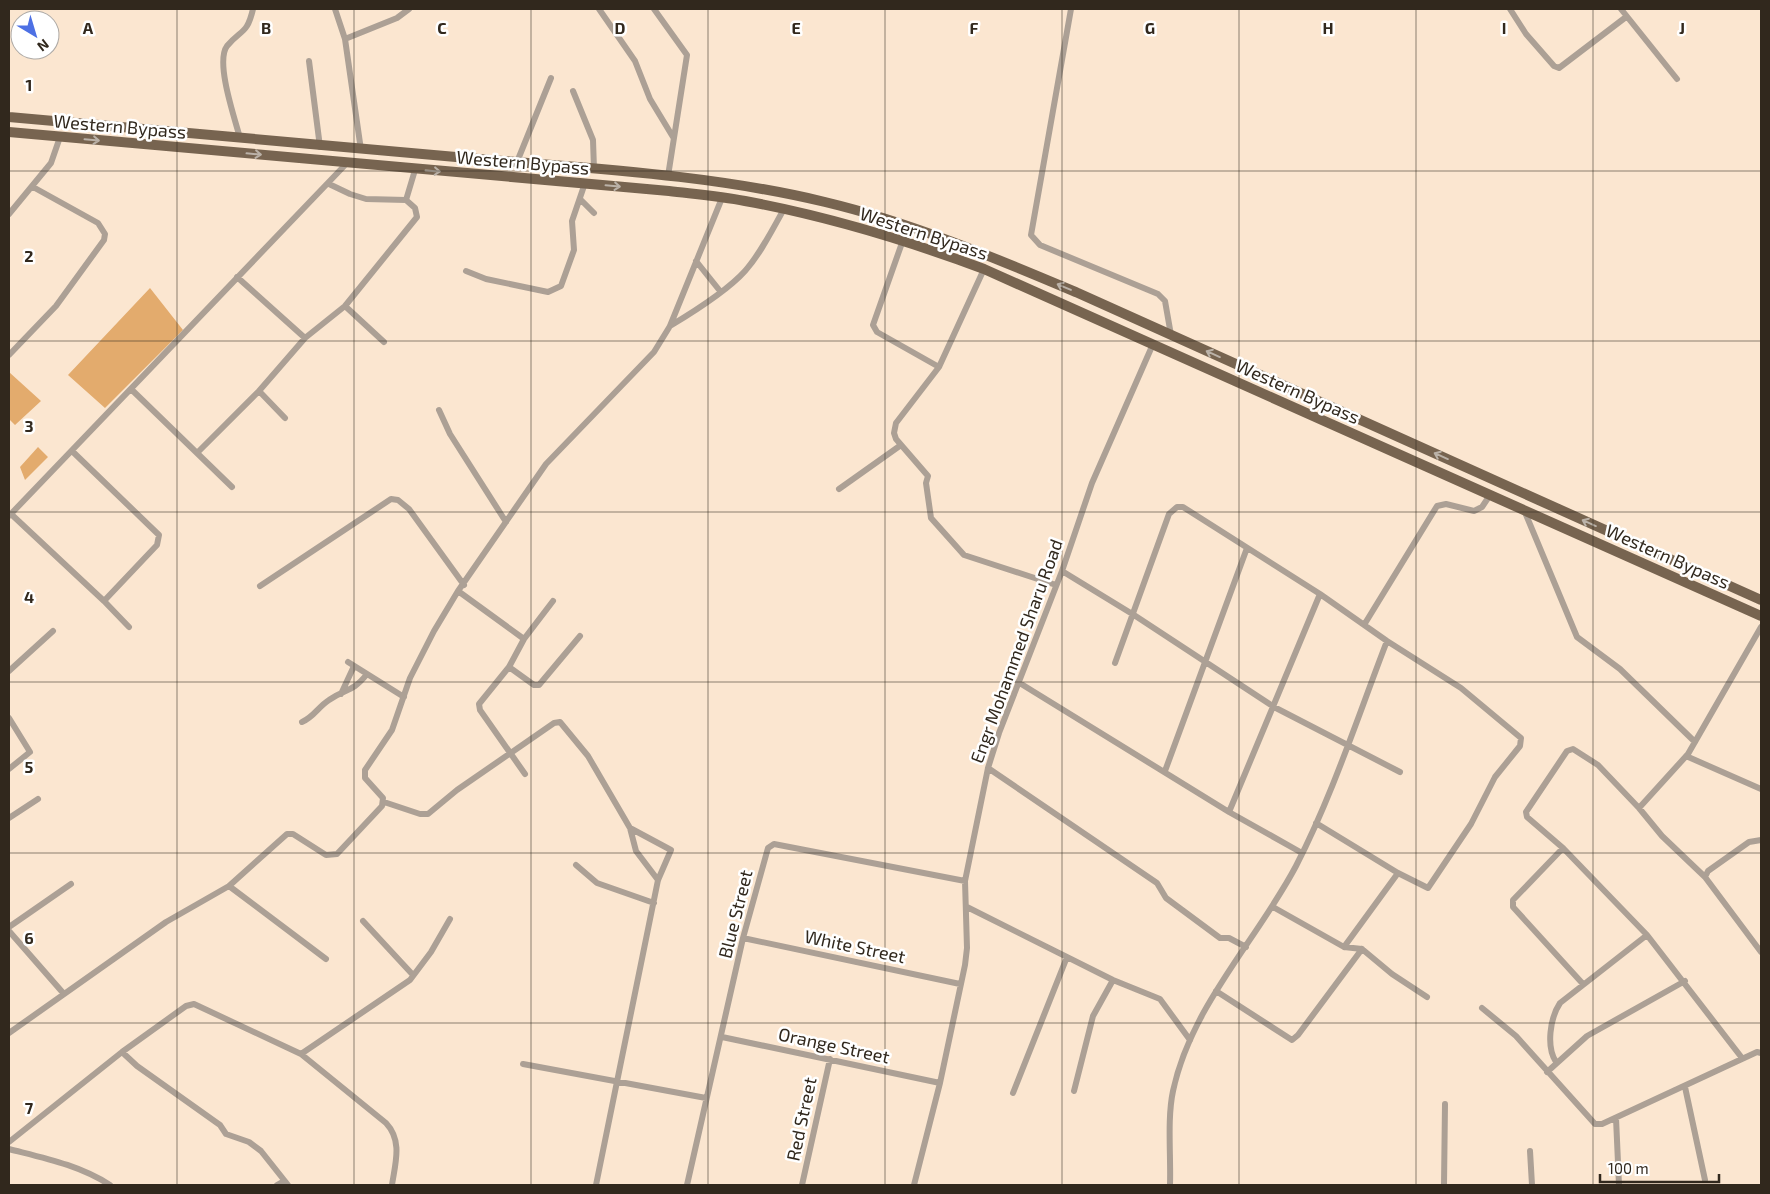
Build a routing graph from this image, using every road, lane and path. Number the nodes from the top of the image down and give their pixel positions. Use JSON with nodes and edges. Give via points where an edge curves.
{"nodes":[{"id":1,"x":252,"y":9,"type":"edge"},
{"id":2,"x":335,"y":9,"type":"edge"},
{"id":3,"x":409,"y":9,"type":"edge"},
{"id":4,"x":599,"y":9,"type":"edge"},
{"id":5,"x":654,"y":9,"type":"edge"},
{"id":6,"x":1071,"y":9,"type":"edge"},
{"id":7,"x":1510,"y":9,"type":"edge"},
{"id":8,"x":1621,"y":9,"type":"edge"},
{"id":9,"x":1626,"y":16,"type":"junction"},
{"id":10,"x":345,"y":38,"type":"junction"},
{"id":11,"x":309,"y":61,"type":"dead end"},
{"id":12,"x":551,"y":78,"type":"dead end"},
{"id":13,"x":1676,"y":79,"type":"dead end"},
{"id":14,"x":573,"y":91,"type":"dead end"},
{"id":15,"x":9,"y":117,"type":"edge"},
{"id":16,"x":9,"y":132,"type":"edge"},
{"id":17,"x":60,"y":137,"type":"junction"},
{"id":18,"x":673,"y":137,"type":"junction"},
{"id":19,"x":240,"y":138,"type":"junction"},
{"id":20,"x":320,"y":147,"type":"junction"},
{"id":21,"x":361,"y":150,"type":"junction"},
{"id":22,"x":497,"y":161,"type":"junction"},
{"id":23,"x":517,"y":162,"type":"junction"},
{"id":24,"x":347,"y":163,"type":"junction"},
{"id":25,"x":594,"y":169,"type":"junction"},
{"id":26,"x":416,"y":170,"type":"junction"},
{"id":27,"x":496,"y":175,"type":"junction"},
{"id":28,"x":668,"y":176,"type":"junction"},
{"id":29,"x":585,"y":183,"type":"junction"},
{"id":30,"x":329,"y":184,"type":"junction"},
{"id":31,"x":33,"y":187,"type":"junction"},
{"id":32,"x":722,"y":198,"type":"junction"},
{"id":33,"x":406,"y":200,"type":"junction"},
{"id":34,"x":580,"y":200,"type":"junction"},
{"id":35,"x":784,"y":209,"type":"junction"},
{"id":36,"x":594,"y":213,"type":"dead end"},
{"id":37,"x":9,"y":214,"type":"edge"},
{"id":38,"x":903,"y":240,"type":"junction"},
{"id":39,"x":696,"y":261,"type":"junction"},
{"id":40,"x":984,"y":269,"type":"junction"},
{"id":41,"x":466,"y":271,"type":"dead end"},
{"id":42,"x":237,"y":277,"type":"junction"},
{"id":43,"x":720,"y":291,"type":"junction"},
{"id":44,"x":345,"y":306,"type":"junction"},
{"id":45,"x":670,"y":326,"type":"junction"},
{"id":46,"x":1171,"y":335,"type":"junction"},
{"id":47,"x":305,"y":338,"type":"junction"},
{"id":48,"x":384,"y":342,"type":"dead end"},
{"id":49,"x":1153,"y":344,"type":"junction"},
{"id":50,"x":9,"y":355,"type":"edge"},
{"id":51,"x":940,"y":367,"type":"junction"},
{"id":52,"x":132,"y":390,"type":"junction"},
{"id":53,"x":259,"y":391,"type":"junction"},
{"id":54,"x":439,"y":410,"type":"dead end"},
{"id":55,"x":285,"y":418,"type":"dead end"},
{"id":56,"x":901,"y":445,"type":"junction"},
{"id":57,"x":72,"y":452,"type":"junction"},
{"id":58,"x":197,"y":453,"type":"junction"},
{"id":59,"x":232,"y":487,"type":"dead end"},
{"id":60,"x":839,"y":489,"type":"dead end"},
{"id":61,"x":1490,"y":495,"type":"junction"},
{"id":62,"x":1523,"y":509,"type":"junction"},
{"id":63,"x":10,"y":515,"type":"edge"},
{"id":64,"x":506,"y":522,"type":"junction"},
{"id":65,"x":1247,"y":548,"type":"junction"},
{"id":66,"x":1062,"y":570,"type":"junction"},
{"id":67,"x":464,"y":585,"type":"junction"},
{"id":68,"x":1056,"y":585,"type":"junction"},
{"id":69,"x":260,"y":586,"type":"dead end"},
{"id":70,"x":458,"y":592,"type":"junction"},
{"id":71,"x":1320,"y":594,"type":"junction"},
{"id":72,"x":1761,"y":600,"type":"edge"},
{"id":73,"x":104,"y":601,"type":"junction"},
{"id":74,"x":553,"y":601,"type":"dead end"},
{"id":75,"x":1134,"y":615,"type":"junction"},
{"id":76,"x":1761,"y":616,"type":"edge"},
{"id":77,"x":1364,"y":625,"type":"junction"},
{"id":78,"x":129,"y":627,"type":"dead end"},
{"id":79,"x":1761,"y":627,"type":"edge"},
{"id":80,"x":53,"y":630,"type":"dead end"},
{"id":81,"x":580,"y":636,"type":"dead end"},
{"id":82,"x":524,"y":639,"type":"junction"},
{"id":83,"x":1387,"y":641,"type":"junction"},
{"id":84,"x":1115,"y":663,"type":"dead end"},
{"id":85,"x":1207,"y":663,"type":"junction"},
{"id":86,"x":509,"y":667,"type":"junction"},
{"id":87,"x":9,"y":671,"type":"edge"},
{"id":88,"x":367,"y":674,"type":"junction"},
{"id":89,"x":1018,"y":682,"type":"junction"},
{"id":90,"x":341,"y":694,"type":"junction"},
{"id":91,"x":404,"y":696,"type":"junction"},
{"id":92,"x":1274,"y":708,"type":"junction"},
{"id":93,"x":9,"y":718,"type":"edge"},
{"id":94,"x":302,"y":722,"type":"dead end"},
{"id":95,"x":1695,"y":742,"type":"junction"},
{"id":96,"x":1348,"y":745,"type":"junction"},
{"id":97,"x":511,"y":754,"type":"junction"},
{"id":98,"x":1686,"y":756,"type":"junction"},
{"id":99,"x":988,"y":768,"type":"junction"},
{"id":100,"x":9,"y":769,"type":"edge"},
{"id":101,"x":1165,"y":771,"type":"junction"},
{"id":102,"x":1400,"y":772,"type":"dead end"},
{"id":103,"x":525,"y":774,"type":"dead end"},
{"id":104,"x":1761,"y":789,"type":"edge"},
{"id":105,"x":38,"y":799,"type":"dead end"},
{"id":106,"x":384,"y":802,"type":"junction"},
{"id":107,"x":1639,"y":808,"type":"junction"},
{"id":108,"x":1229,"y":812,"type":"junction"},
{"id":109,"x":9,"y":818,"type":"edge"},
{"id":110,"x":1316,"y":823,"type":"junction"},
{"id":111,"x":630,"y":828,"type":"junction"},
{"id":112,"x":1761,"y":840,"type":"edge"},
{"id":113,"x":1563,"y":848,"type":"junction"},
{"id":114,"x":1302,"y":853,"type":"junction"},
{"id":115,"x":576,"y":865,"type":"dead end"},
{"id":116,"x":1398,"y":873,"type":"junction"},
{"id":117,"x":1704,"y":878,"type":"junction"},
{"id":118,"x":658,"y":880,"type":"junction"},
{"id":119,"x":965,"y":881,"type":"junction"},
{"id":120,"x":71,"y":884,"type":"dead end"},
{"id":121,"x":229,"y":886,"type":"junction"},
{"id":122,"x":654,"y":903,"type":"junction"},
{"id":123,"x":966,"y":907,"type":"junction"},
{"id":124,"x":1273,"y":907,"type":"junction"},
{"id":125,"x":450,"y":918,"type":"dead end"},
{"id":126,"x":363,"y":921,"type":"dead end"},
{"id":127,"x":9,"y":929,"type":"edge"},
{"id":128,"x":1647,"y":935,"type":"junction"},
{"id":129,"x":743,"y":938,"type":"junction"},
{"id":130,"x":1246,"y":947,"type":"junction"},
{"id":131,"x":1344,"y":947,"type":"junction"},
{"id":132,"x":1362,"y":948,"type":"junction"},
{"id":133,"x":1761,"y":952,"type":"edge"},
{"id":134,"x":1067,"y":958,"type":"junction"},
{"id":135,"x":326,"y":959,"type":"dead end"},
{"id":136,"x":413,"y":975,"type":"junction"},
{"id":137,"x":1112,"y":980,"type":"junction"},
{"id":138,"x":1685,"y":981,"type":"junction"},
{"id":139,"x":960,"y":984,"type":"junction"},
{"id":140,"x":1583,"y":984,"type":"junction"},
{"id":141,"x":1216,"y":991,"type":"junction"},
{"id":142,"x":64,"y":994,"type":"junction"},
{"id":143,"x":1427,"y":996,"type":"dead end"},
{"id":144,"x":1482,"y":1008,"type":"dead end"},
{"id":145,"x":9,"y":1032,"type":"edge"},
{"id":146,"x":722,"y":1037,"type":"junction"},
{"id":147,"x":1190,"y":1040,"type":"junction"},
{"id":148,"x":122,"y":1052,"type":"junction"},
{"id":149,"x":1761,"y":1053,"type":"edge"},
{"id":150,"x":301,"y":1054,"type":"junction"},
{"id":151,"x":1742,"y":1058,"type":"junction"},
{"id":152,"x":830,"y":1059,"type":"junction"},
{"id":153,"x":1556,"y":1062,"type":"junction"},
{"id":154,"x":523,"y":1064,"type":"dead end"},
{"id":155,"x":1547,"y":1072,"type":"junction"},
{"id":156,"x":618,"y":1080,"type":"junction"},
{"id":157,"x":940,"y":1083,"type":"junction"},
{"id":158,"x":1684,"y":1087,"type":"junction"},
{"id":159,"x":1074,"y":1091,"type":"dead end"},
{"id":160,"x":1013,"y":1093,"type":"dead end"},
{"id":161,"x":706,"y":1098,"type":"junction"},
{"id":162,"x":1445,"y":1104,"type":"dead end"},
{"id":163,"x":1616,"y":1118,"type":"junction"},
{"id":164,"x":9,"y":1142,"type":"edge"},
{"id":165,"x":9,"y":1149,"type":"edge"},
{"id":166,"x":1530,"y":1151,"type":"dead end"},
{"id":167,"x":1705,"y":1180,"type":"dead end"},
{"id":168,"x":286,"y":1183,"type":"edge"},
{"id":169,"x":110,"y":1185,"type":"edge"},
{"id":170,"x":277,"y":1185,"type":"edge"},
{"id":171,"x":392,"y":1185,"type":"edge"},
{"id":172,"x":596,"y":1185,"type":"edge"},
{"id":173,"x":687,"y":1185,"type":"edge"},
{"id":174,"x":802,"y":1185,"type":"edge"},
{"id":175,"x":914,"y":1185,"type":"edge"},
{"id":176,"x":1170,"y":1185,"type":"edge"},
{"id":177,"x":1444,"y":1185,"type":"edge"},
{"id":178,"x":1532,"y":1185,"type":"edge"},
{"id":179,"x":1618,"y":1185,"type":"edge"}],
"edges":[{"from":1,"to":19,"type":"street","via":[[249,24],[226,47],[223,57]]},
{"from":2,"to":10,"type":"street"},
{"from":3,"to":10,"type":"street","via":[[397,18]]},
{"from":4,"to":18,"type":"street","via":[[635,61],[650,99]]},
{"from":5,"to":18,"type":"street","via":[[687,55]]},
{"from":6,"to":46,"type":"street","via":[[1031,234],[1040,245],[1158,294],[1165,301]]},
{"from":7,"to":9,"type":"street","via":[[1526,34],[1559,68]]},
{"from":8,"to":9,"type":"street"},
{"from":9,"to":13,"type":"street"},
{"from":10,"to":21,"type":"street"},
{"from":11,"to":20,"type":"street"},
{"from":12,"to":23,"type":"street"},
{"from":14,"to":25,"type":"street","via":[[593,140]]},
{"from":15,"to":19,"type":"main road","name":"Western Bypass"},
{"from":16,"to":17,"type":"main road","name":"Western Bypass"},
{"from":17,"to":24,"type":"main road","name":"Western Bypass","one_way":true},
{"from":17,"to":31,"type":"street","via":[[54,158]]},
{"from":18,"to":28,"type":"street"},
{"from":19,"to":20,"type":"main road","name":"Western Bypass"},
{"from":20,"to":21,"type":"main road","name":"Western Bypass"},
{"from":21,"to":22,"type":"main road","name":"Western Bypass"},
{"from":22,"to":23,"type":"main road","name":"Western Bypass"},
{"from":22,"to":27,"type":"main road"},
{"from":23,"to":25,"type":"main road","name":"Western Bypass"},
{"from":24,"to":26,"type":"main road","name":"Western Bypass"},
{"from":24,"to":30,"type":"street"},
{"from":25,"to":28,"type":"main road","name":"Western Bypass"},
{"from":26,"to":27,"type":"main road","name":"Western Bypass","one_way":true},
{"from":26,"to":33,"type":"street"},
{"from":27,"to":29,"type":"main road","name":"Western Bypass"},
{"from":46,"to":28,"type":"main road","name":"Western Bypass","one_way":true,"via":[[983,252],[887,219],[790,194]]},
{"from":29,"to":32,"type":"main road","name":"Western Bypass","one_way":true},
{"from":29,"to":34,"type":"street"},
{"from":30,"to":33,"type":"street","via":[[366,199]]},
{"from":30,"to":42,"type":"street"},
{"from":31,"to":37,"type":"street"},
{"from":31,"to":50,"type":"street","via":[[98,223],[105,234],[104,240],[56,306]]},
{"from":32,"to":35,"type":"main road","name":"Western Bypass"},
{"from":32,"to":39,"type":"street"},
{"from":33,"to":44,"type":"street","via":[[417,213],[416,221]]},
{"from":34,"to":36,"type":"street"},
{"from":34,"to":41,"type":"street","via":[[572,221],[574,250],[565,280],[555,290],[548,292],[486,279]]},
{"from":35,"to":38,"type":"main road","name":"Western Bypass"},
{"from":35,"to":43,"type":"street","via":[[764,246],[745,271]]},
{"from":38,"to":40,"type":"main road","name":"Western Bypass"},
{"from":38,"to":51,"type":"street","via":[[873,325],[877,332]]},
{"from":39,"to":43,"type":"street"},
{"from":39,"to":45,"type":"street"},
{"from":40,"to":49,"type":"main road","name":"Western Bypass"},
{"from":40,"to":51,"type":"street"},
{"from":42,"to":47,"type":"street"},
{"from":42,"to":52,"type":"street"},
{"from":43,"to":45,"type":"street"},
{"from":44,"to":47,"type":"street"},
{"from":44,"to":48,"type":"street"},
{"from":45,"to":64,"type":"street","via":[[652,355],[546,464]]},
{"from":72,"to":46,"type":"main road","name":"Western Bypass","one_way":true},
{"from":47,"to":53,"type":"street"},
{"from":49,"to":61,"type":"main road","name":"Western Bypass"},
{"from":49,"to":66,"type":"street","name":"Engr Mohammed Sharu Road","via":[[1092,483]]},
{"from":51,"to":56,"type":"street","via":[[896,423],[894,433]]},
{"from":52,"to":57,"type":"street"},
{"from":52,"to":58,"type":"street"},
{"from":53,"to":55,"type":"street"},
{"from":53,"to":58,"type":"street"},
{"from":54,"to":64,"type":"street","via":[[450,434]]},
{"from":56,"to":60,"type":"street"},
{"from":56,"to":68,"type":"street","via":[[928,476],[931,518],[964,555]]},
{"from":57,"to":63,"type":"street"},
{"from":57,"to":73,"type":"street","via":[[159,535],[157,545]]},
{"from":58,"to":59,"type":"street"},
{"from":61,"to":62,"type":"main road","name":"Western Bypass"},
{"from":61,"to":77,"type":"street","via":[[1482,507],[1474,511],[1446,504],[1437,506]]},
{"from":62,"to":76,"type":"main road","name":"Western Bypass"},
{"from":62,"to":95,"type":"street","via":[[1577,637],[1620,669]]},
{"from":63,"to":73,"type":"street"},
{"from":64,"to":67,"type":"street"},
{"from":65,"to":71,"type":"street"},
{"from":65,"to":75,"type":"street","via":[[1183,507],[1172,509]]},
{"from":65,"to":85,"type":"street"},
{"from":66,"to":68,"type":"street","name":"Engr Mohammed Sharu Road"},
{"from":66,"to":75,"type":"street"},
{"from":67,"to":69,"type":"street","via":[[409,509],[392,498]]},
{"from":67,"to":70,"type":"street"},
{"from":68,"to":89,"type":"street","name":"Engr Mohammed Sharu Road"},
{"from":70,"to":82,"type":"street"},
{"from":70,"to":91,"type":"street","via":[[434,630]]},
{"from":71,"to":77,"type":"street"},
{"from":71,"to":92,"type":"street"},
{"from":73,"to":78,"type":"street"},
{"from":74,"to":82,"type":"street"},
{"from":75,"to":84,"type":"street"},
{"from":75,"to":85,"type":"street"},
{"from":77,"to":83,"type":"street"},
{"from":79,"to":95,"type":"street"},
{"from":80,"to":87,"type":"street"},
{"from":81,"to":86,"type":"street","via":[[539,685],[534,685]]},
{"from":82,"to":86,"type":"street"},
{"from":83,"to":96,"type":"street"},
{"from":83,"to":116,"type":"street","via":[[1461,688],[1518,734],[1521,742],[1496,777],[1471,824],[1430,887],[1425,888]]},
{"from":85,"to":92,"type":"street"},
{"from":85,"to":101,"type":"street"},
{"from":86,"to":97,"type":"street","via":[[478,707]]},
{"from":88,"to":90,"type":"street","via":[[354,688]]},
{"from":88,"to":90,"type":"street","via":[[351,664]]},
{"from":88,"to":91,"type":"street"},
{"from":89,"to":99,"type":"street","name":"Engr Mohammed Sharu Road"},
{"from":89,"to":101,"type":"street"},
{"from":90,"to":94,"type":"street"},
{"from":91,"to":106,"type":"street","via":[[392,730],[364,774]]},
{"from":92,"to":96,"type":"street"},
{"from":92,"to":108,"type":"street"},
{"from":93,"to":100,"type":"street","via":[[30,752]]},
{"from":95,"to":98,"type":"street"},
{"from":96,"to":102,"type":"street"},
{"from":96,"to":110,"type":"street"},
{"from":97,"to":103,"type":"street"},
{"from":97,"to":106,"type":"street","via":[[428,814]]},
{"from":97,"to":111,"type":"street","via":[[554,723],[563,724],[588,756]]},
{"from":98,"to":104,"type":"street"},
{"from":98,"to":107,"type":"street"},
{"from":99,"to":119,"type":"street","name":"Engr Mohammed Sharu Road"},
{"from":99,"to":130,"type":"street","via":[[1157,883],[1166,898],[1220,938],[1230,938]]},
{"from":101,"to":108,"type":"street"},
{"from":105,"to":109,"type":"street"},
{"from":106,"to":121,"type":"street","via":[[337,854],[326,855],[293,834],[287,834]]},
{"from":107,"to":113,"type":"street","via":[[1598,765],[1569,749],[1526,814]]},
{"from":107,"to":117,"type":"street"},
{"from":108,"to":114,"type":"street"},
{"from":110,"to":114,"type":"street"},
{"from":110,"to":116,"type":"street"},
{"from":111,"to":118,"type":"street","via":[[636,851]]},
{"from":111,"to":118,"type":"street","via":[[671,850]]},
{"from":112,"to":117,"type":"street","via":[[1749,842],[1708,871]]},
{"from":113,"to":128,"type":"street"},
{"from":113,"to":140,"type":"street","via":[[1513,900],[1513,907]]},
{"from":114,"to":124,"type":"street"},
{"from":115,"to":122,"type":"street","via":[[597,883]]},
{"from":116,"to":131,"type":"street"},
{"from":117,"to":133,"type":"street"},
{"from":118,"to":122,"type":"street"},
{"from":119,"to":123,"type":"street","name":"Engr Mohammed Sharu Road"},
{"from":119,"to":129,"type":"street","name":"Blue Street","via":[[774,844],[767,850]]},
{"from":120,"to":127,"type":"street"},
{"from":121,"to":135,"type":"street"},
{"from":121,"to":142,"type":"street","via":[[166,922]]},
{"from":122,"to":156,"type":"street"},
{"from":123,"to":134,"type":"street"},
{"from":123,"to":139,"type":"street","name":"Engr Mohammed Sharu Road","via":[[967,948]]},
{"from":124,"to":130,"type":"street"},
{"from":124,"to":131,"type":"street"},
{"from":125,"to":136,"type":"street","via":[[431,952]]},
{"from":126,"to":136,"type":"street"},
{"from":127,"to":142,"type":"street"},
{"from":128,"to":138,"type":"street"},
{"from":128,"to":140,"type":"street"},
{"from":129,"to":139,"type":"street","name":"White Street"},
{"from":129,"to":146,"type":"street","name":"Blue Street"},
{"from":130,"to":141,"type":"street"},
{"from":131,"to":132,"type":"street"},
{"from":132,"to":141,"type":"street","via":[[1292,1040]]},
{"from":132,"to":143,"type":"street","via":[[1392,974]]},
{"from":134,"to":137,"type":"street"},
{"from":134,"to":160,"type":"street"},
{"from":136,"to":150,"type":"street","via":[[400,989]]},
{"from":137,"to":147,"type":"street","via":[[1160,999]]},
{"from":137,"to":159,"type":"street","via":[[1093,1016]]},
{"from":138,"to":151,"type":"street"},
{"from":138,"to":153,"type":"street","via":[[1587,1036]]},
{"from":139,"to":157,"type":"street","name":"Engr Mohammed Sharu Road"},
{"from":140,"to":153,"type":"street","via":[[1555,1011],[1550,1052]]},
{"from":141,"to":147,"type":"street"},
{"from":142,"to":145,"type":"street"},
{"from":144,"to":155,"type":"street","via":[[1516,1036]]},
{"from":146,"to":152,"type":"street","name":"Orange Street"},
{"from":146,"to":161,"type":"street","name":"Blue Street"},
{"from":147,"to":176,"type":"street","via":[[1172,1098]]},
{"from":148,"to":150,"type":"street","via":[[186,1006],[194,1004]]},
{"from":148,"to":164,"type":"street"},
{"from":148,"to":168,"type":"street","via":[[220,1125],[226,1134],[261,1150]]},
{"from":149,"to":151,"type":"street"},
{"from":150,"to":171,"type":"street","via":[[392,1130],[397,1147]]},
{"from":151,"to":158,"type":"street"},
{"from":152,"to":157,"type":"street","name":"Orange Street"},
{"from":152,"to":174,"type":"street","name":"Red Street"},
{"from":153,"to":155,"type":"street"},
{"from":154,"to":156,"type":"street"},
{"from":155,"to":163,"type":"street","via":[[1595,1124]]},
{"from":156,"to":161,"type":"street"},
{"from":156,"to":172,"type":"street"},
{"from":157,"to":175,"type":"street","name":"Engr Mohammed Sharu Road"},
{"from":158,"to":163,"type":"street"},
{"from":158,"to":167,"type":"street"},
{"from":161,"to":173,"type":"street","name":"Blue Street"},
{"from":162,"to":177,"type":"street"},
{"from":163,"to":179,"type":"street"},
{"from":165,"to":169,"type":"street","via":[[62,1162]]},
{"from":166,"to":178,"type":"street"},
{"from":168,"to":170,"type":"street"}]}
